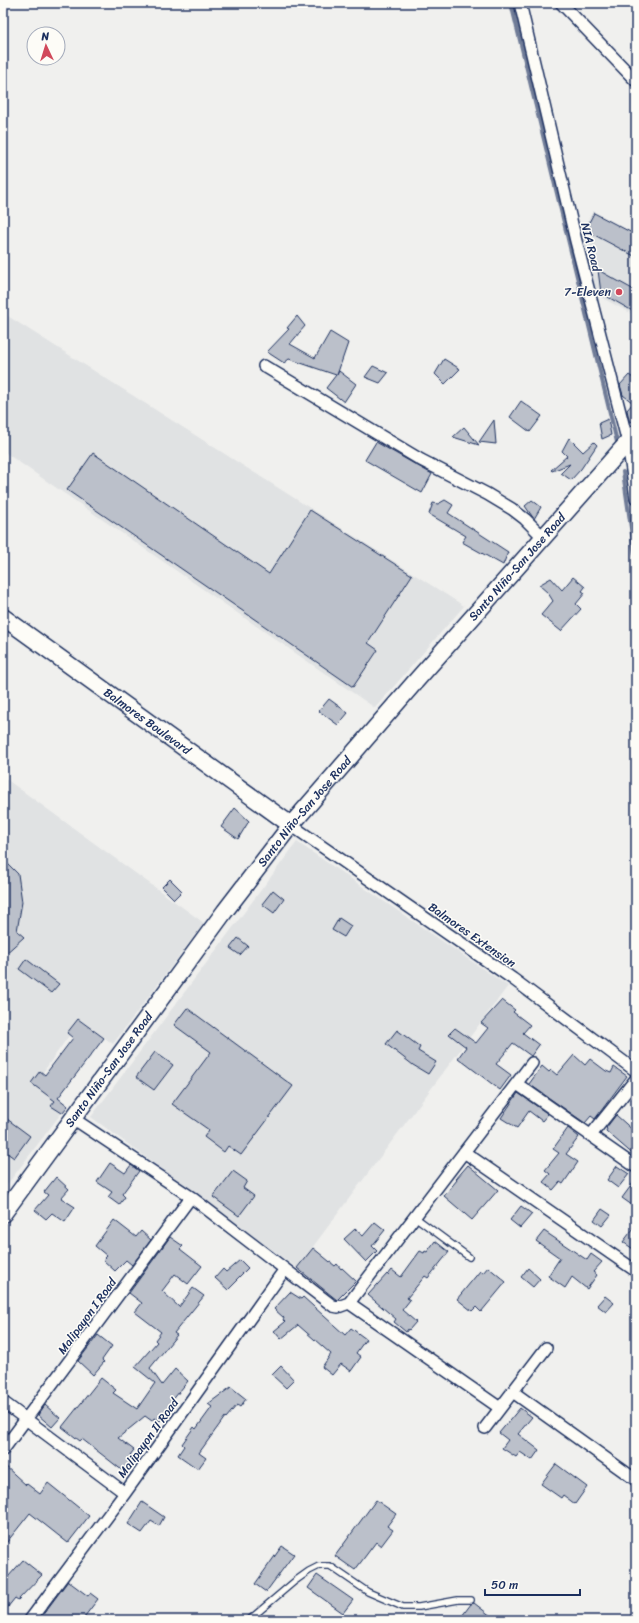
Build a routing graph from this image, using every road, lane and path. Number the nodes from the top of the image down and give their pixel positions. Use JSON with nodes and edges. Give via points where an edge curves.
{"nodes":[{"id":1,"x":520,"y":3,"type":"edge"},
{"id":2,"x":561,"y":3,"type":"edge"},
{"id":3,"x":636,"y":81,"type":"edge"},
{"id":4,"x":264,"y":366,"type":"dead end"},
{"id":5,"x":632,"y":438,"type":"edge"},
{"id":6,"x":636,"y":498,"type":"edge"},
{"id":7,"x":544,"y":538,"type":"junction"},
{"id":8,"x":3,"y":616,"type":"edge"},
{"id":9,"x":291,"y":825,"type":"junction"},
{"id":10,"x":532,"y":1063,"type":"dead end"},
{"id":11,"x":636,"y":1071,"type":"edge"},
{"id":12,"x":636,"y":1079,"type":"edge"},
{"id":13,"x":517,"y":1084,"type":"junction"},
{"id":14,"x":74,"y":1119,"type":"junction"},
{"id":15,"x":591,"y":1135,"type":"junction"},
{"id":16,"x":464,"y":1152,"type":"junction"},
{"id":17,"x":636,"y":1167,"type":"edge"},
{"id":18,"x":191,"y":1197,"type":"junction"},
{"id":19,"x":3,"y":1214,"type":"edge"},
{"id":20,"x":415,"y":1217,"type":"junction"},
{"id":21,"x":469,"y":1257,"type":"dead end"},
{"id":22,"x":285,"y":1270,"type":"junction"},
{"id":23,"x":636,"y":1271,"type":"edge"},
{"id":24,"x":349,"y":1303,"type":"junction"},
{"id":25,"x":546,"y":1348,"type":"dead end"},
{"id":26,"x":513,"y":1392,"type":"junction"},
{"id":27,"x":3,"y":1402,"type":"edge"},
{"id":28,"x":500,"y":1408,"type":"junction"},
{"id":29,"x":26,"y":1420,"type":"junction"},
{"id":30,"x":485,"y":1428,"type":"dead end"},
{"id":31,"x":3,"y":1450,"type":"edge"},
{"id":32,"x":636,"y":1480,"type":"edge"},
{"id":33,"x":125,"y":1493,"type":"junction"},
{"id":34,"x":471,"y":1600,"type":"dead end"},
{"id":35,"x":30,"y":1620,"type":"edge"},
{"id":36,"x":249,"y":1620,"type":"edge"}],
"edges":[{"from":1,"to":5,"type":"street","name":"NIA Road","via":[[574,233]]},
{"from":2,"to":3,"type":"street"},
{"from":4,"to":7,"type":"street","via":[[421,460],[512,509]]},
{"from":5,"to":6,"type":"street","name":"NIA Road"},
{"from":5,"to":7,"type":"main road","name":"Santo Niño-San Jose Road"},
{"from":7,"to":9,"type":"main road","name":"Santo Niño-San Jose Road"},
{"from":8,"to":9,"type":"main road","name":"Balmores Boulevard"},
{"from":9,"to":11,"type":"street","name":"Balmores Extension","via":[[513,979]]},
{"from":9,"to":14,"type":"main road","name":"Santo Niño-San Jose Road","via":[[224,911]]},
{"from":10,"to":13,"type":"street"},
{"from":12,"to":15,"type":"street"},
{"from":13,"to":15,"type":"street"},
{"from":13,"to":16,"type":"street"},
{"from":14,"to":18,"type":"street"},
{"from":14,"to":19,"type":"main road","name":"Santo Niño-San Jose Road"},
{"from":15,"to":17,"type":"street"},
{"from":16,"to":20,"type":"street"},
{"from":16,"to":23,"type":"street"},
{"from":18,"to":22,"type":"street"},
{"from":18,"to":29,"type":"street","name":"Malipayon I Road"},
{"from":20,"to":21,"type":"lane"},
{"from":20,"to":24,"type":"street"},
{"from":22,"to":24,"type":"street","via":[[333,1306]]},
{"from":22,"to":33,"type":"street","name":"Malipayon II Road"},
{"from":24,"to":28,"type":"street"},
{"from":25,"to":26,"type":"street"},
{"from":26,"to":28,"type":"street"},
{"from":26,"to":32,"type":"street"},
{"from":27,"to":29,"type":"street"},
{"from":28,"to":30,"type":"street"},
{"from":29,"to":31,"type":"street","name":"Malipayon I Road"},
{"from":29,"to":33,"type":"street"},
{"from":33,"to":35,"type":"street","name":"Malipayon II Road"},
{"from":34,"to":36,"type":"lane","via":[[402,1607],[368,1592],[330,1566],[319,1566],[304,1574]]}]}
